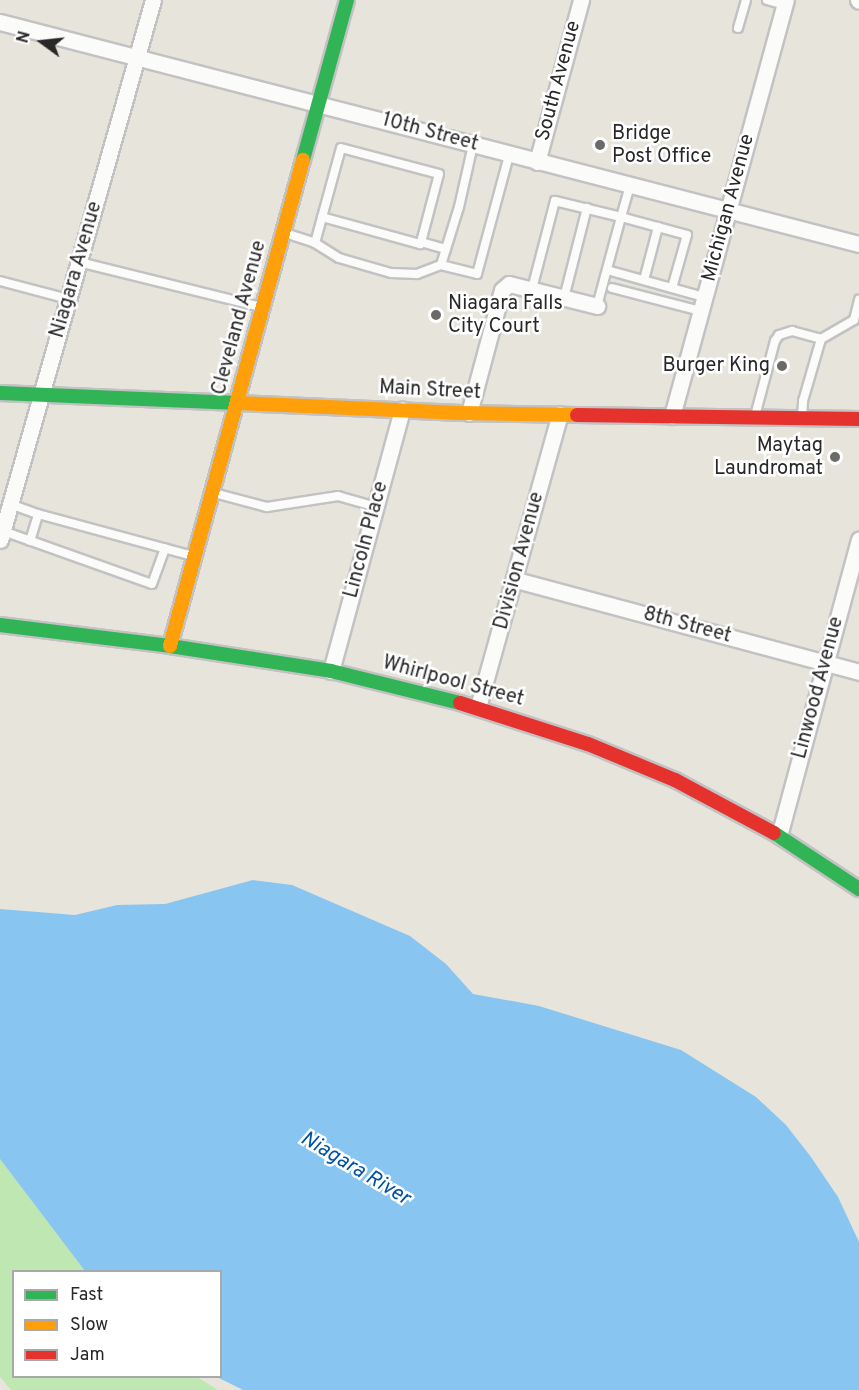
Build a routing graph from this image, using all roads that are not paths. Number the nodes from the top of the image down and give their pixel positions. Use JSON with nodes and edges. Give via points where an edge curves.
{"nodes":[{"id":1,"x":153,"y":0,"type":"edge"},
{"id":2,"x":347,"y":0,"type":"edge"},
{"id":3,"x":581,"y":0,"type":"edge"},
{"id":4,"x":746,"y":0,"type":"edge"},
{"id":5,"x":767,"y":0,"type":"edge"},
{"id":6,"x":785,"y":2,"type":"edge"},
{"id":7,"x":0,"y":22,"type":"edge"},
{"id":8,"x":738,"y":28,"type":"dead end"},
{"id":9,"x":137,"y":57,"type":"junction"},
{"id":10,"x":319,"y":103,"type":"junction"},
{"id":11,"x":473,"y":145,"type":"junction"},
{"id":12,"x":509,"y":155,"type":"junction"},
{"id":13,"x":537,"y":162,"type":"junction"},
{"id":14,"x":630,"y":186,"type":"junction"},
{"id":15,"x":587,"y":208,"type":"junction"},
{"id":16,"x":728,"y":210,"type":"junction"},
{"id":17,"x":322,"y":217,"type":"junction"},
{"id":18,"x":621,"y":217,"type":"junction"},
{"id":19,"x":658,"y":227,"type":"junction"},
{"id":20,"x":284,"y":232,"type":"junction"},
{"id":21,"x":421,"y":242,"type":"junction"},
{"id":22,"x":315,"y":243,"type":"junction"},
{"id":23,"x":859,"y":244,"type":"edge"},
{"id":24,"x":446,"y":249,"type":"junction"},
{"id":25,"x":79,"y":262,"type":"junction"},
{"id":26,"x":441,"y":265,"type":"junction"},
{"id":27,"x":607,"y":270,"type":"junction"},
{"id":28,"x":644,"y":280,"type":"junction"},
{"id":29,"x":0,"y":281,"type":"edge"},
{"id":30,"x":612,"y":288,"type":"dead end"},
{"id":31,"x":672,"y":288,"type":"junction"},
{"id":32,"x":532,"y":289,"type":"junction"},
{"id":33,"x":564,"y":298,"type":"junction"},
{"id":34,"x":68,"y":299,"type":"junction"},
{"id":35,"x":859,"y":300,"type":"edge"},
{"id":36,"x":702,"y":304,"type":"junction"},
{"id":37,"x":597,"y":306,"type":"joint"},
{"id":38,"x":263,"y":307,"type":"junction"},
{"id":39,"x":821,"y":339,"type":"junction"},
{"id":40,"x":0,"y":393,"type":"edge"},
{"id":41,"x":41,"y":396,"type":"junction"},
{"id":42,"x":237,"y":402,"type":"junction"},
{"id":43,"x":402,"y":409,"type":"junction"},
{"id":44,"x":469,"y":413,"type":"junction"},
{"id":45,"x":560,"y":414,"type":"junction"},
{"id":46,"x":672,"y":416,"type":"junction"},
{"id":47,"x":755,"y":417,"type":"junction"},
{"id":48,"x":802,"y":418,"type":"junction"},
{"id":49,"x":859,"y":419,"type":"edge"},
{"id":50,"x":212,"y":493,"type":"junction"},
{"id":51,"x":10,"y":504,"type":"junction"},
{"id":52,"x":376,"y":507,"type":"junction"},
{"id":53,"x":38,"y":514,"type":"junction"},
{"id":54,"x":1,"y":536,"type":"edge"},
{"id":55,"x":859,"y":540,"type":"edge"},
{"id":56,"x":30,"y":541,"type":"junction"},
{"id":57,"x":165,"y":548,"type":"junction"},
{"id":58,"x":195,"y":556,"type":"junction"},
{"id":59,"x":516,"y":580,"type":"junction"},
{"id":60,"x":0,"y":625,"type":"edge"},
{"id":61,"x":170,"y":646,"type":"junction"},
{"id":62,"x":826,"y":663,"type":"junction"},
{"id":63,"x":331,"y":671,"type":"junction"},
{"id":64,"x":859,"y":672,"type":"edge"},
{"id":65,"x":478,"y":707,"type":"junction"},
{"id":66,"x":779,"y":836,"type":"junction"},
{"id":67,"x":859,"y":890,"type":"edge"}],
"edges":[{"from":1,"to":9,"type":"street","name":"Niagara Avenue"},
{"from":2,"to":10,"type":"main road","name":"Cleveland Avenue"},
{"from":3,"to":13,"type":"street","name":"South Avenue"},
{"from":4,"to":8,"type":"lane"},
{"from":5,"to":6,"type":"lane"},
{"from":6,"to":16,"type":"street","name":"Michigan Avenue"},
{"from":7,"to":9,"type":"street","name":"10th Street"},
{"from":9,"to":10,"type":"street","name":"10th Street"},
{"from":9,"to":25,"type":"street","name":"Niagara Avenue"},
{"from":10,"to":11,"type":"street","name":"10th Street"},
{"from":10,"to":20,"type":"main road","name":"Cleveland Avenue"},
{"from":11,"to":12,"type":"street","name":"10th Street"},
{"from":11,"to":24,"type":"lane"},
{"from":12,"to":13,"type":"street","name":"10th Street"},
{"from":12,"to":26,"type":"lane","via":[[477,274]]},
{"from":13,"to":14,"type":"street","name":"10th Street"},
{"from":14,"to":16,"type":"street","name":"10th Street"},
{"from":14,"to":18,"type":"lane"},
{"from":15,"to":18,"type":"lane"},
{"from":15,"to":32,"type":"lane","via":[[555,201]]},
{"from":15,"to":33,"type":"lane"},
{"from":16,"to":23,"type":"street","name":"10th Street"},
{"from":16,"to":36,"type":"street","name":"Michigan Avenue"},
{"from":17,"to":21,"type":"lane"},
{"from":17,"to":21,"type":"lane","via":[[341,148],[439,174]]},
{"from":17,"to":22,"type":"lane"},
{"from":18,"to":19,"type":"lane"},
{"from":18,"to":27,"type":"lane"},
{"from":19,"to":28,"type":"lane"},
{"from":19,"to":31,"type":"lane","via":[[687,235]]},
{"from":20,"to":22,"type":"lane"},
{"from":20,"to":38,"type":"main road","name":"Cleveland Avenue"},
{"from":21,"to":24,"type":"lane"},
{"from":22,"to":26,"type":"lane","via":[[339,258],[391,273],[417,274]]},
{"from":24,"to":26,"type":"lane"},
{"from":25,"to":34,"type":"street","name":"Niagara Avenue"},
{"from":25,"to":38,"type":"lane"},
{"from":27,"to":28,"type":"lane"},
{"from":27,"to":37,"type":"lane"},
{"from":28,"to":31,"type":"lane"},
{"from":29,"to":34,"type":"lane"},
{"from":30,"to":36,"type":"lane"},
{"from":31,"to":36,"type":"lane"},
{"from":32,"to":33,"type":"street"},
{"from":32,"to":44,"type":"street","via":[[509,284],[502,290]]},
{"from":33,"to":37,"type":"street"},
{"from":34,"to":41,"type":"street","name":"Niagara Avenue"},
{"from":35,"to":39,"type":"lane","via":[[854,320]]},
{"from":36,"to":46,"type":"street","name":"Michigan Avenue"},
{"from":38,"to":42,"type":"main road","name":"Cleveland Avenue"},
{"from":39,"to":47,"type":"lane","via":[[792,331],[779,335]]},
{"from":39,"to":48,"type":"lane","via":[[803,401]]},
{"from":40,"to":41,"type":"main road","name":"Main Street"},
{"from":41,"to":42,"type":"main road","name":"Main Street"},
{"from":41,"to":51,"type":"street","name":"Niagara Avenue"},
{"from":42,"to":43,"type":"main road","name":"Main Street"},
{"from":42,"to":50,"type":"main road","name":"Cleveland Avenue"},
{"from":43,"to":44,"type":"main road","name":"Main Street"},
{"from":43,"to":52,"type":"street","name":"Lincoln Place"},
{"from":44,"to":45,"type":"main road","name":"Main Street"},
{"from":45,"to":46,"type":"main road","name":"Main Street"},
{"from":45,"to":59,"type":"street","name":"Division Avenue"},
{"from":46,"to":47,"type":"main road","name":"Main Street"},
{"from":47,"to":48,"type":"main road","name":"Main Street"},
{"from":48,"to":49,"type":"main road","name":"Main Street"},
{"from":50,"to":52,"type":"lane","via":[[267,507],[338,496]]},
{"from":50,"to":58,"type":"main road","name":"Cleveland Avenue"},
{"from":51,"to":53,"type":"lane"},
{"from":51,"to":54,"type":"street","name":"Niagara Avenue"},
{"from":52,"to":63,"type":"street","name":"Lincoln Place"},
{"from":53,"to":56,"type":"lane"},
{"from":53,"to":57,"type":"lane"},
{"from":54,"to":56,"type":"lane"},
{"from":55,"to":62,"type":"street","name":"Linwood Avenue"},
{"from":56,"to":57,"type":"lane","via":[[152,584]]},
{"from":57,"to":58,"type":"lane"},
{"from":58,"to":61,"type":"main road","name":"Cleveland Avenue"},
{"from":59,"to":62,"type":"street","name":"8th Street"},
{"from":59,"to":65,"type":"street","name":"Division Avenue"},
{"from":60,"to":61,"type":"main road","name":"Whirlpool Street"},
{"from":61,"to":63,"type":"main road","name":"Whirlpool Street"},
{"from":62,"to":64,"type":"street","name":"8th Street"},
{"from":62,"to":66,"type":"street","name":"Linwood Avenue"},
{"from":63,"to":65,"type":"main road","name":"Whirlpool Street"},
{"from":65,"to":66,"type":"main road","name":"Whirlpool Street","via":[[641,765]]},
{"from":66,"to":67,"type":"main road","name":"Whirlpool Street"}]}
